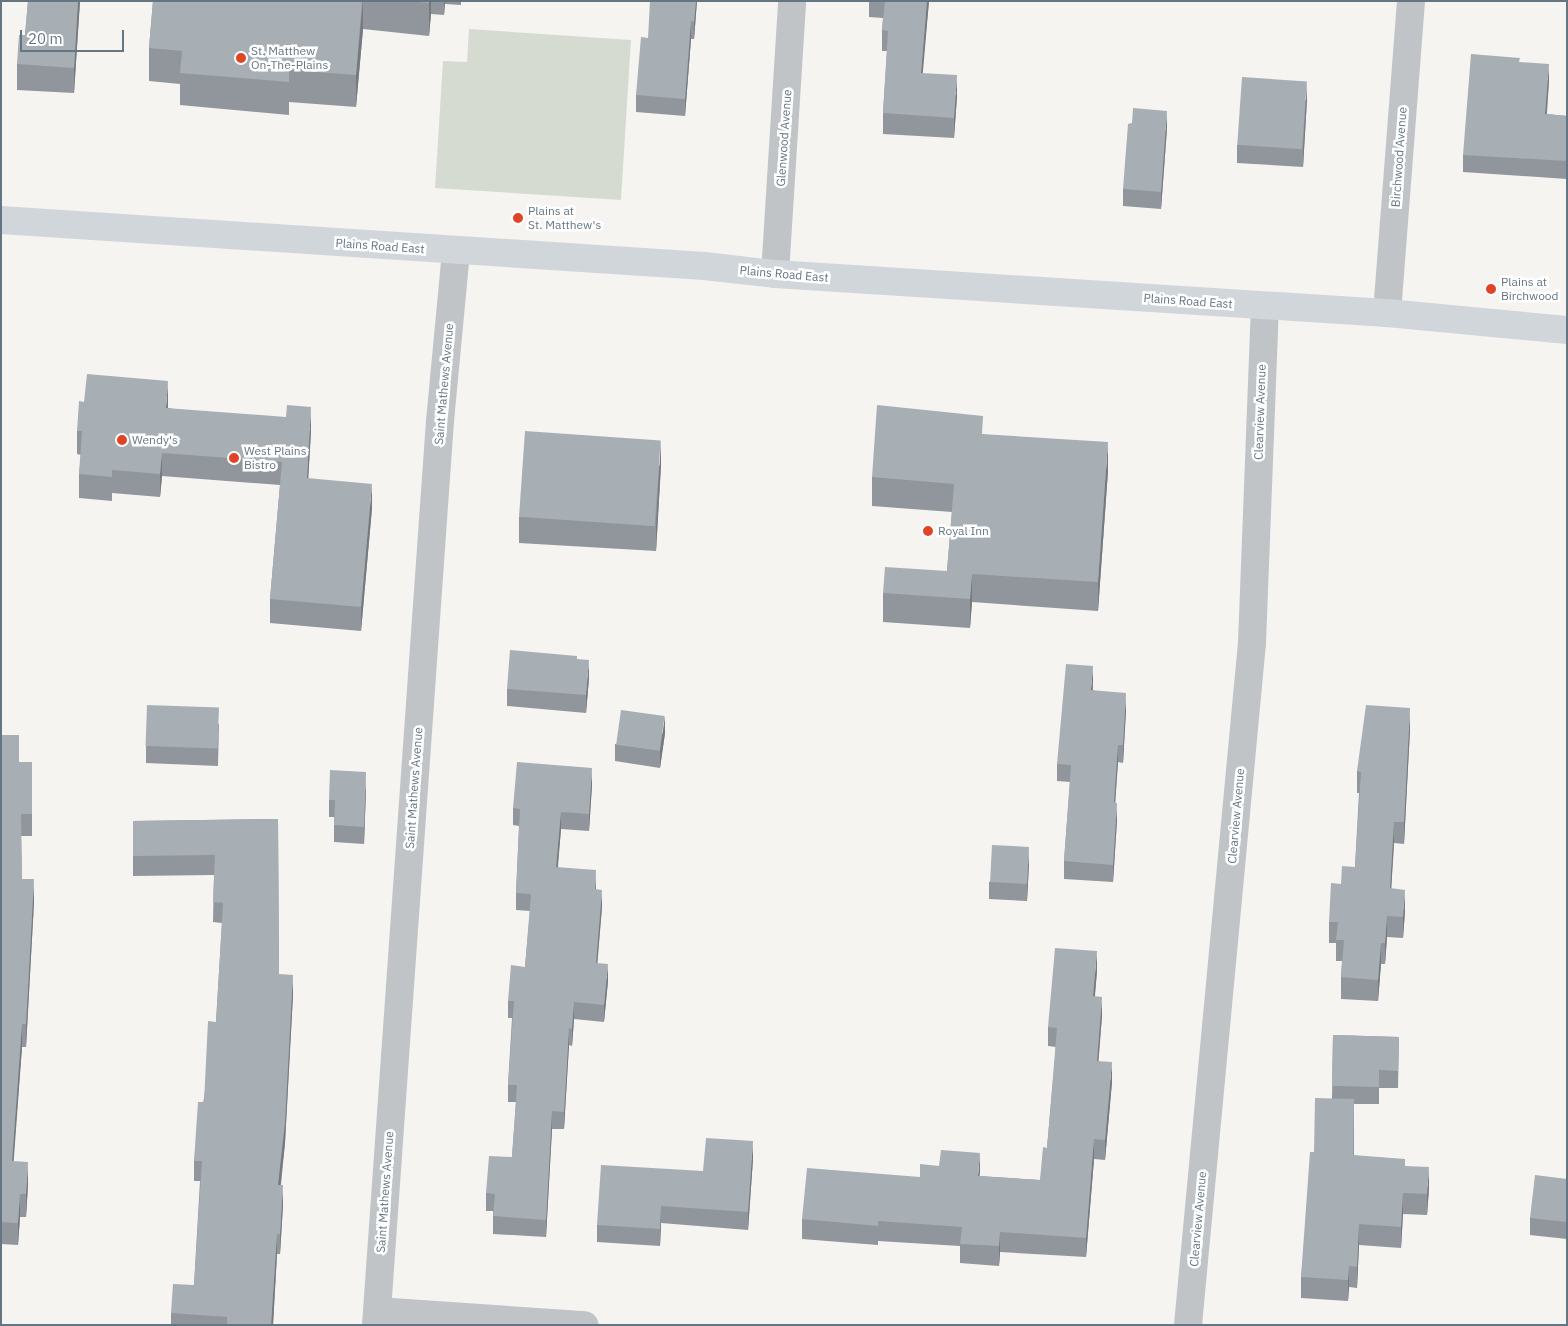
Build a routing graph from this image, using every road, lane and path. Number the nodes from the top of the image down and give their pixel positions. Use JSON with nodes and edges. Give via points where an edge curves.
{"nodes":[{"id":1,"x":792,"y":1,"type":"edge"},
{"id":2,"x":1410,"y":1,"type":"edge"},
{"id":3,"x":1,"y":220,"type":"edge"},
{"id":4,"x":456,"y":251,"type":"junction"},
{"id":5,"x":775,"y":274,"type":"junction"},
{"id":6,"x":1264,"y":306,"type":"junction"},
{"id":7,"x":1387,"y":313,"type":"junction"},
{"id":8,"x":1567,"y":330,"type":"edge"},
{"id":9,"x":376,"y":1318,"type":"edge"},
{"id":10,"x":585,"y":1325,"type":"edge"},
{"id":11,"x":1188,"y":1325,"type":"edge"}],
"edges":[{"from":1,"to":5,"type":"street","name":"Glenwood Avenue"},
{"from":2,"to":7,"type":"street","name":"Birchwood Avenue"},
{"from":3,"to":4,"type":"main road","name":"Plains Road East"},
{"from":4,"to":5,"type":"main road","name":"Plains Road East","via":[[704,266]]},
{"from":4,"to":9,"type":"street","name":"Saint Mathews Avenue","via":[[439,432]]},
{"from":5,"to":6,"type":"main road","name":"Plains Road East"},
{"from":6,"to":7,"type":"main road","name":"Plains Road East"},
{"from":6,"to":11,"type":"street","name":"Clearview Avenue","via":[[1252,643]]},
{"from":7,"to":8,"type":"main road","name":"Plains Road East"},
{"from":9,"to":10,"type":"street"}]}
